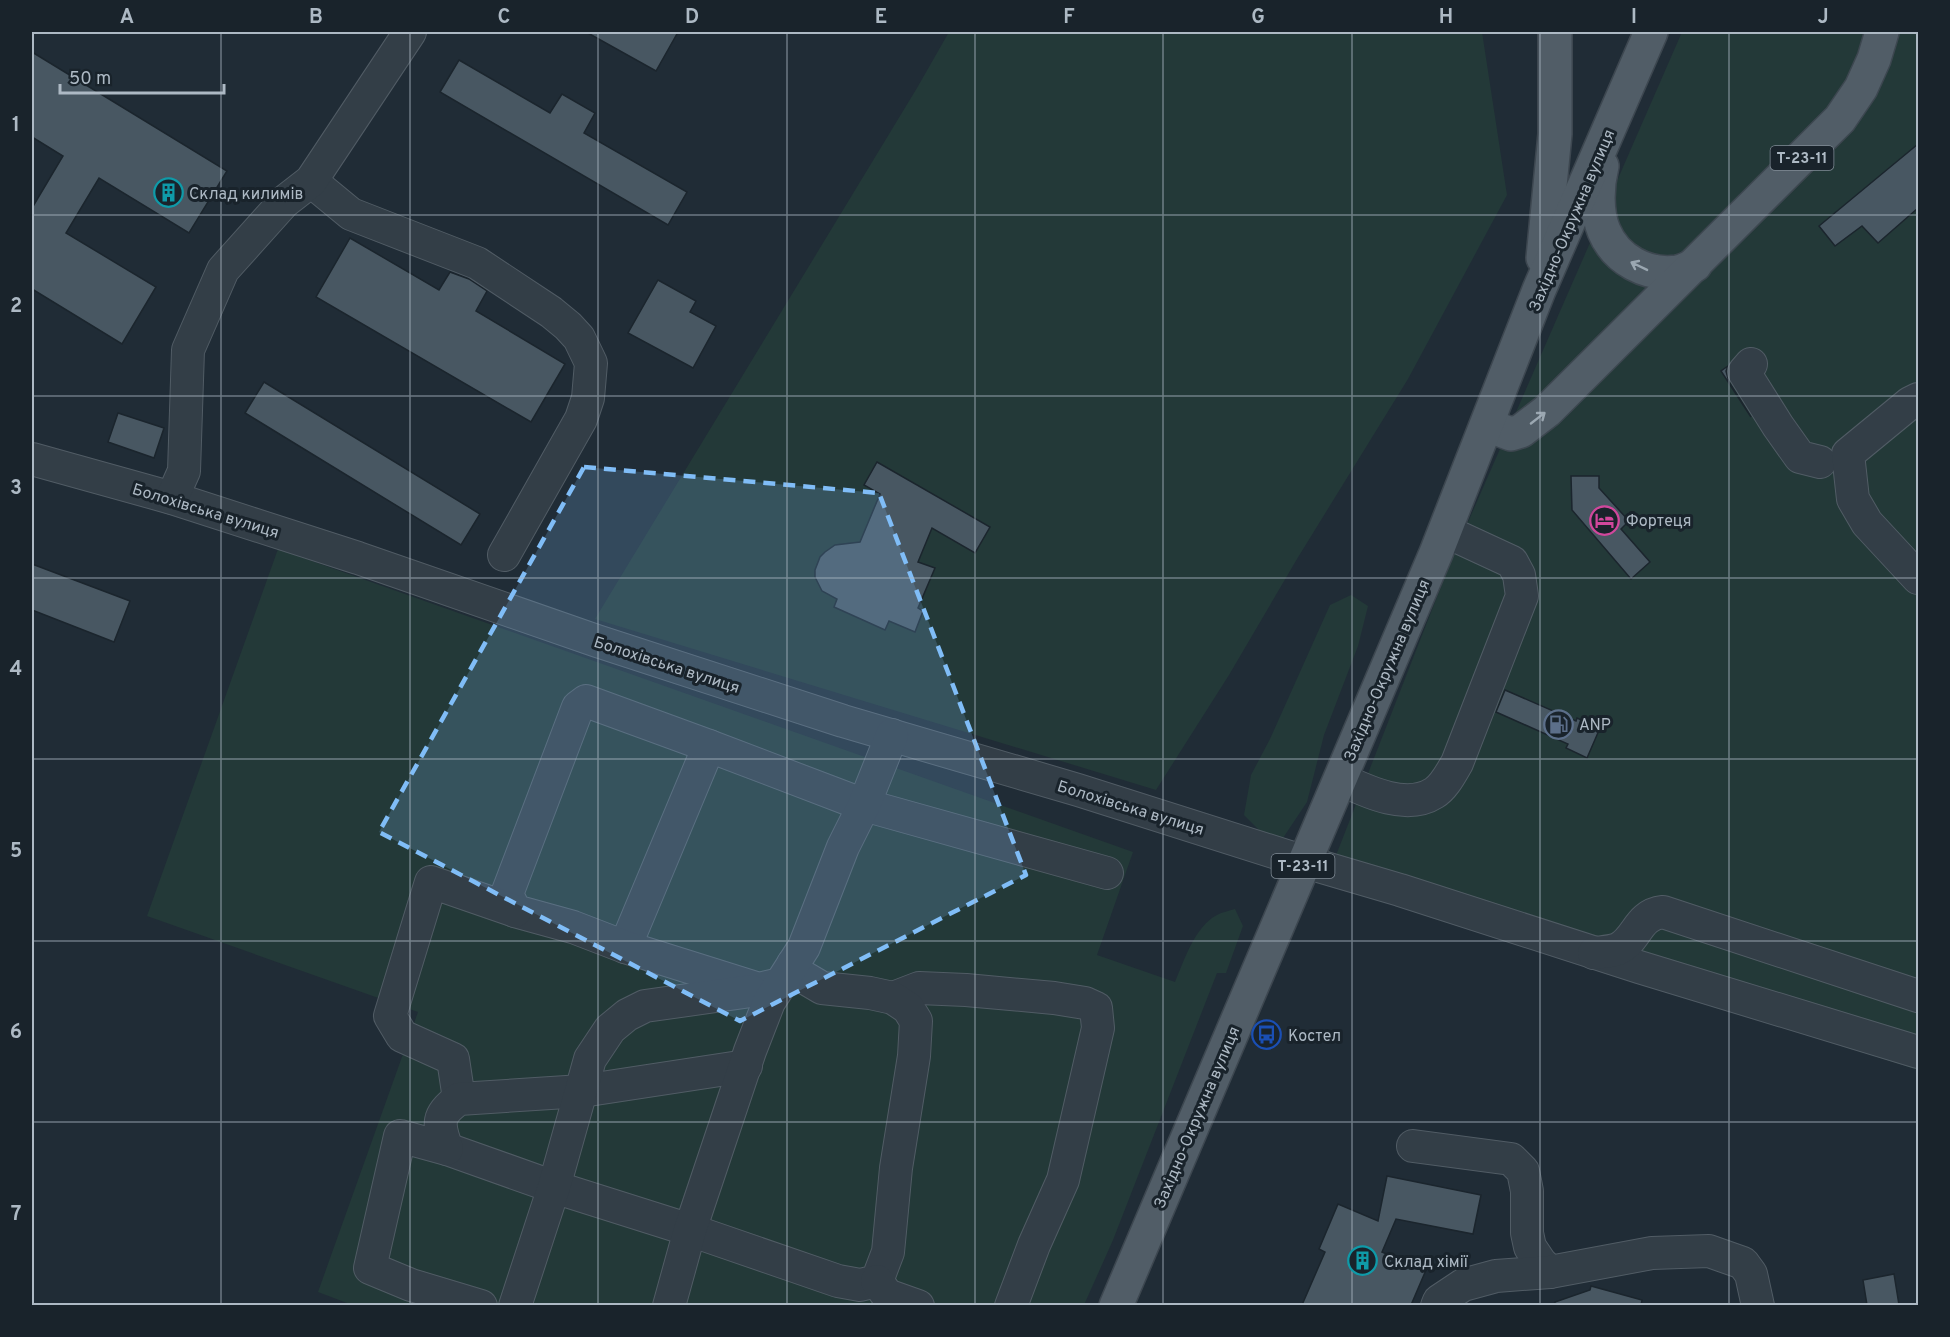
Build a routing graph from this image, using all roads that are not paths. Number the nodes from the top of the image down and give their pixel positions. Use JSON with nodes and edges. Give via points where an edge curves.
{"nodes":[{"id":1,"x":410,"y":32,"type":"edge"},
{"id":2,"x":1555,"y":32,"type":"edge"},
{"id":3,"x":1651,"y":32,"type":"edge"},
{"id":4,"x":1882,"y":32,"type":"edge"},
{"id":5,"x":1610,"y":129,"type":"junction"},
{"id":6,"x":311,"y":181,"type":"junction"},
{"id":7,"x":1695,"y":265,"type":"junction"},
{"id":8,"x":1539,"y":290,"type":"junction"},
{"id":9,"x":1751,"y":364,"type":"dead end"},
{"id":10,"x":1918,"y":399,"type":"edge"},
{"id":11,"x":1486,"y":424,"type":"junction"},
{"id":12,"x":32,"y":459,"type":"edge"},
{"id":13,"x":1820,"y":462,"type":"dead end"},
{"id":14,"x":172,"y":498,"type":"junction"},
{"id":15,"x":1444,"y":531,"type":"junction"},
{"id":16,"x":504,"y":555,"type":"dead end"},
{"id":17,"x":1918,"y":578,"type":"edge"},
{"id":18,"x":892,"y":735,"type":"junction"},
{"id":19,"x":709,"y":746,"type":"junction"},
{"id":20,"x":1340,"y":779,"type":"junction"},
{"id":21,"x":864,"y":805,"type":"junction"},
{"id":22,"x":1305,"y":862,"type":"junction"},
{"id":23,"x":1107,"y":873,"type":"dead end"},
{"id":24,"x":515,"y":911,"type":"junction"},
{"id":25,"x":625,"y":947,"type":"junction"},
{"id":26,"x":1633,"y":954,"type":"junction"},
{"id":27,"x":777,"y":979,"type":"junction"},
{"id":28,"x":1918,"y":996,"type":"edge"},
{"id":29,"x":894,"y":998,"type":"junction"},
{"id":30,"x":1918,"y":1052,"type":"edge"},
{"id":31,"x":746,"y":1066,"type":"junction"},
{"id":32,"x":582,"y":1090,"type":"junction"},
{"id":33,"x":459,"y":1099,"type":"junction"},
{"id":34,"x":1413,"y":1146,"type":"dead end"},
{"id":35,"x":447,"y":1149,"type":"junction"},
{"id":36,"x":554,"y":1186,"type":"junction"},
{"id":37,"x":690,"y":1230,"type":"junction"},
{"id":38,"x":1550,"y":1272,"type":"junction"},
{"id":39,"x":877,"y":1281,"type":"junction"},
{"id":40,"x":481,"y":1305,"type":"edge"},
{"id":41,"x":515,"y":1305,"type":"edge"},
{"id":42,"x":669,"y":1305,"type":"edge"},
{"id":43,"x":918,"y":1305,"type":"edge"},
{"id":44,"x":1011,"y":1305,"type":"edge"},
{"id":45,"x":1116,"y":1305,"type":"edge"},
{"id":46,"x":1437,"y":1305,"type":"edge"},
{"id":47,"x":1758,"y":1305,"type":"edge"}],
"edges":[{"from":1,"to":6,"type":"street"},
{"from":2,"to":8,"type":"main road","number":"Т-23-11","via":[[1555,134]]},
{"from":3,"to":5,"type":"main road","name":"Західно-Окружна вулиця"},
{"from":4,"to":7,"type":"main road","number":"Т-23-11","via":[[1861,88],[1840,119]]},
{"from":7,"to":5,"type":"main road","one_way":true,"via":[[1679,272],[1642,269],[1611,245],[1598,205],[1600,171]]},
{"from":5,"to":8,"type":"main road","name":"Західно-Окружна вулиця"},
{"from":6,"to":14,"type":"street","via":[[284,202],[223,270],[188,350],[184,471]]},
{"from":6,"to":16,"type":"street","via":[[351,214],[477,264],[551,312],[579,338],[587,352],[591,363],[588,398],[580,419]]},
{"from":11,"to":7,"type":"main road","number":"Т-23-11","one_way":true,"via":[[1511,434],[1521,431],[1547,411]]},
{"from":8,"to":11,"type":"main road","name":"Західно-Окружна вулиця","number":"Т-23-11"},
{"from":9,"to":13,"type":"street","via":[[1744,372],[1778,426],[1800,457]]},
{"from":10,"to":17,"type":"street","via":[[1848,454],[1853,499],[1867,524]]},
{"from":11,"to":15,"type":"main road","name":"Західно-Окружна вулиця","number":"Т-23-11"},
{"from":12,"to":14,"type":"street","name":"Болохівська вулиця"},
{"from":14,"to":18,"type":"street","name":"Болохівська вулиця"},
{"from":15,"to":20,"type":"main road","name":"Західно-Окружна вулиця","number":"Т-23-11"},
{"from":15,"to":20,"type":"street","via":[[1512,562],[1520,575],[1522,596],[1457,763],[1434,793],[1416,799],[1374,795]]},
{"from":18,"to":21,"type":"street"},
{"from":18,"to":22,"type":"street","name":"Болохівська вулиця"},
{"from":19,"to":21,"type":"street"},
{"from":19,"to":24,"type":"street","via":[[586,701],[578,707],[507,894]]},
{"from":19,"to":25,"type":"street"},
{"from":20,"to":22,"type":"main road","name":"Західно-Окружна вулиця","number":"Т-23-11"},
{"from":21,"to":23,"type":"street"},
{"from":21,"to":27,"type":"street","via":[[804,947]]},
{"from":22,"to":26,"type":"street","name":"Болохівська вулиця","via":[[1594,953]]},
{"from":22,"to":45,"type":"main road","name":"Західно-Окружна вулиця"},
{"from":24,"to":25,"type":"street"},
{"from":24,"to":33,"type":"street","via":[[431,882],[390,1016],[402,1036],[453,1059]]},
{"from":25,"to":27,"type":"street"},
{"from":26,"to":28,"type":"street","via":[[1645,919],[1657,913],[1670,914]]},
{"from":26,"to":30,"type":"street","name":"Болохівська вулиця"},
{"from":27,"to":29,"type":"street","via":[[800,975],[822,988]]},
{"from":27,"to":31,"type":"street"},
{"from":27,"to":32,"type":"street","via":[[645,1006],[627,1015],[610,1029],[590,1059]]},
{"from":29,"to":39,"type":"street","via":[[908,1008],[916,1021],[914,1056],[896,1168],[888,1252]]},
{"from":29,"to":44,"type":"street","via":[[919,988],[966,990],[1054,998],[1096,1008],[1097,1037],[1063,1180]]},
{"from":31,"to":32,"type":"street"},
{"from":31,"to":37,"type":"street"},
{"from":32,"to":33,"type":"street"},
{"from":32,"to":36,"type":"street"},
{"from":33,"to":35,"type":"street","via":[[445,1108],[440,1120]]},
{"from":34,"to":38,"type":"street","via":[[1511,1159],[1523,1171],[1530,1247]]},
{"from":35,"to":36,"type":"street"},
{"from":35,"to":40,"type":"street","via":[[400,1136],[370,1268],[411,1285]]},
{"from":36,"to":37,"type":"street"},
{"from":36,"to":41,"type":"street"},
{"from":37,"to":39,"type":"street","via":[[838,1281],[860,1285]]},
{"from":37,"to":42,"type":"street"},
{"from":38,"to":46,"type":"street","via":[[1496,1276],[1463,1285]]},
{"from":38,"to":47,"type":"street","via":[[1652,1253],[1709,1251],[1743,1263],[1751,1274]]},
{"from":39,"to":43,"type":"street","via":[[887,1295]]}]}
